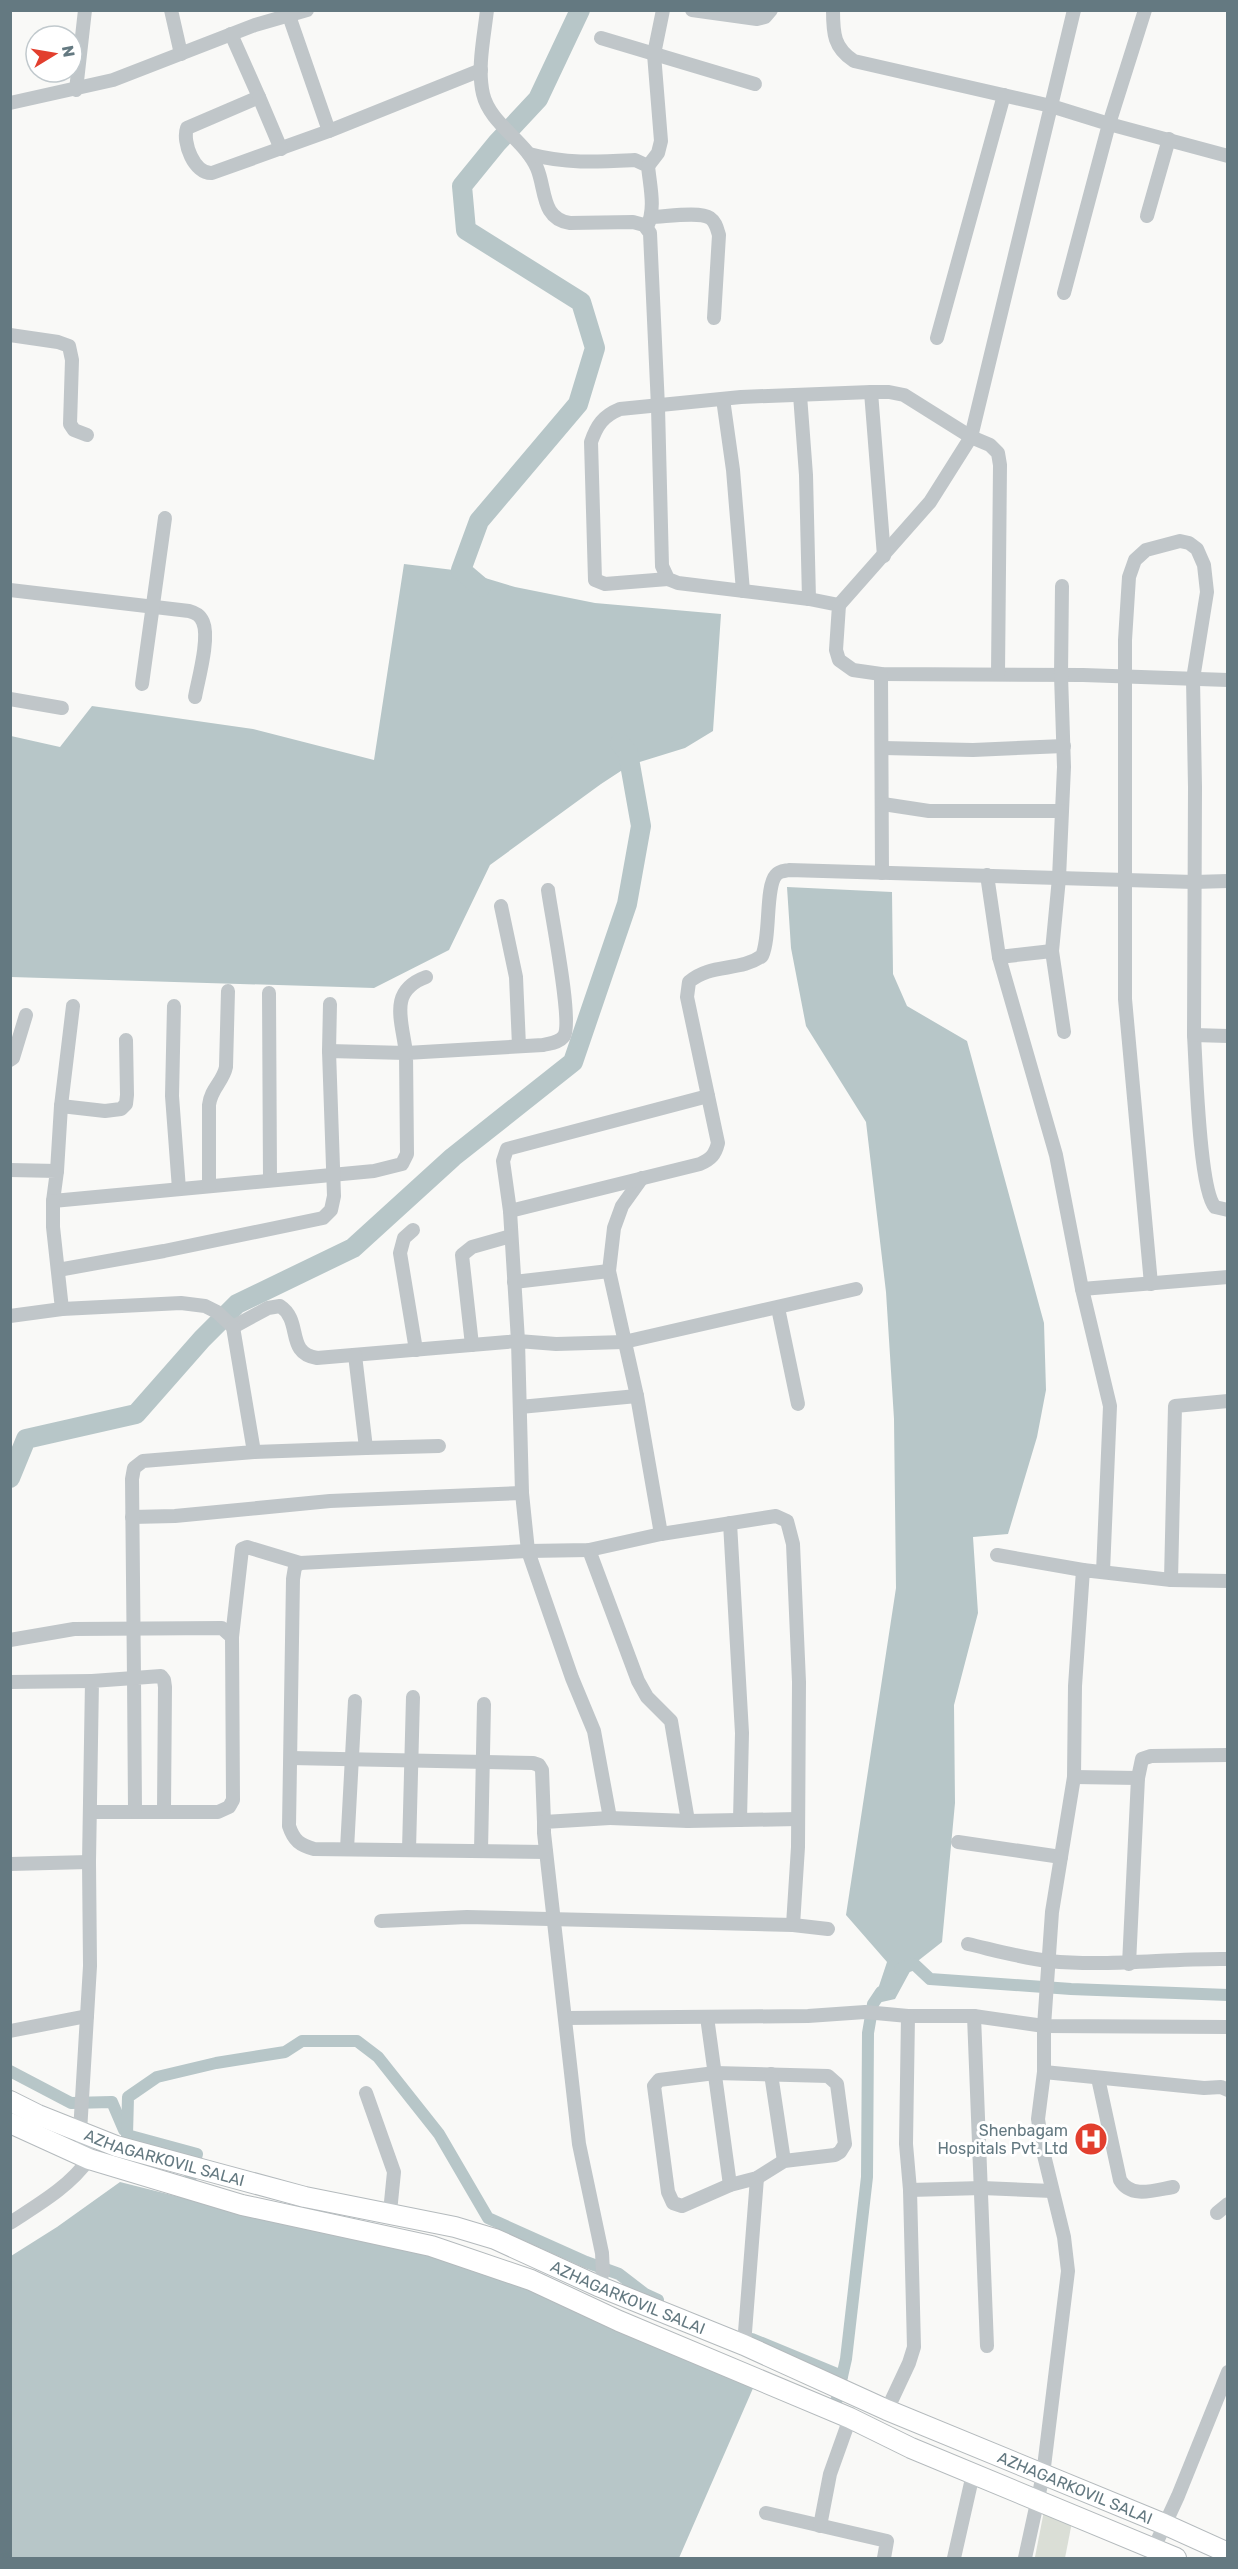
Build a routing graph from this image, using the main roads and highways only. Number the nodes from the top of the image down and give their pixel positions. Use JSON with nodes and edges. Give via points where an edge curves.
{"nodes":[{"id":1,"x":10,"y":2100,"type":"edge"},
{"id":2,"x":10,"y":2123,"type":"edge"},
{"id":3,"x":1227,"y":2553,"type":"edge"},
{"id":4,"x":1176,"y":2559,"type":"edge"}],
"edges":[{"from":1,"to":3,"type":"main road","name":"AZHAGARKOVIL SALAI","via":[[38,2115],[81,2123],[116,2146],[305,2197],[390,2212],[495,2239],[744,2339],[887,2410]]},
{"from":2,"to":4,"type":"main road","name":"AZHAGARKOVIL SALAI","via":[[89,2159],[188,2189],[242,2205],[431,2246],[520,2276],[911,2448]]}]}
